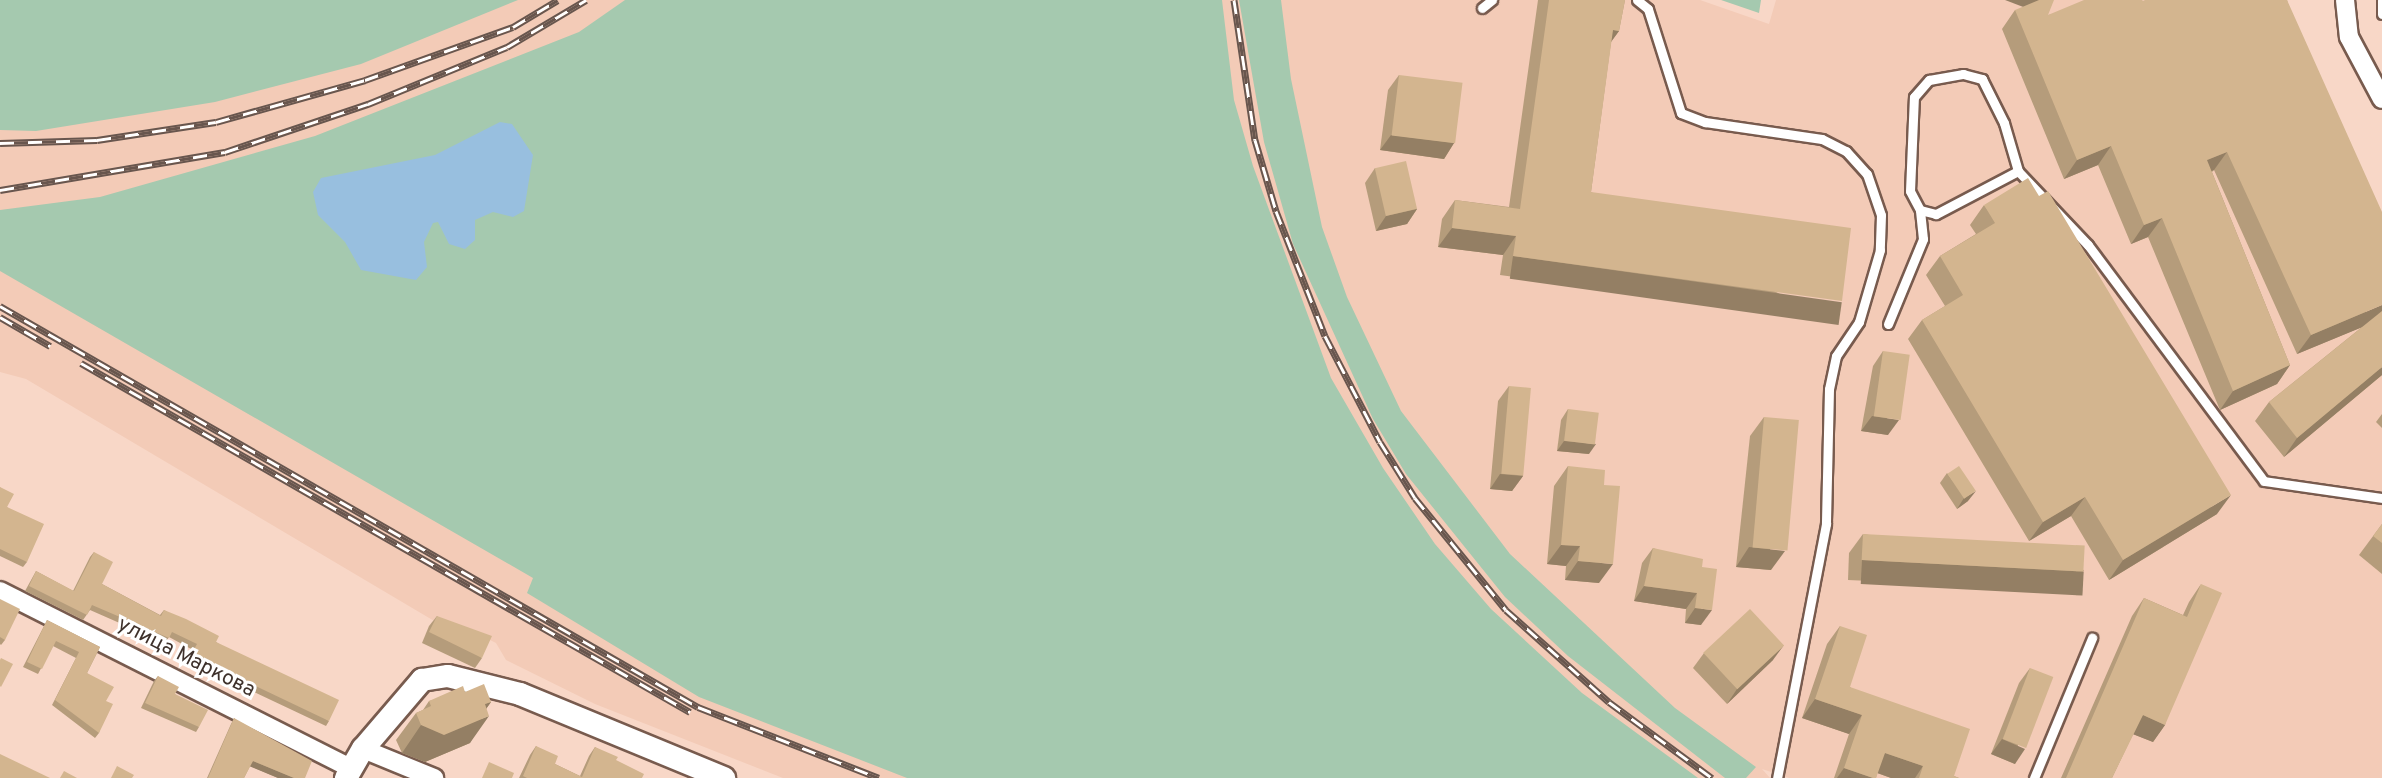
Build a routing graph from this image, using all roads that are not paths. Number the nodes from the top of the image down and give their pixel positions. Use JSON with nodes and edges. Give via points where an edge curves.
{"nodes":[{"id":1,"x":1492,"y":0,"type":"edge"},
{"id":2,"x":1637,"y":0,"type":"edge"},
{"id":3,"x":2345,"y":0,"type":"edge"},
{"id":4,"x":2382,"y":0,"type":"edge"},
{"id":5,"x":1482,"y":8,"type":"dead end"},
{"id":6,"x":2382,"y":14,"type":"edge"},
{"id":7,"x":2382,"y":99,"type":"edge"},
{"id":8,"x":2018,"y":171,"type":"junction"},
{"id":9,"x":1920,"y":210,"type":"junction"},
{"id":10,"x":1888,"y":324,"type":"dead end"},
{"id":11,"x":2382,"y":498,"type":"edge"},
{"id":12,"x":0,"y":591,"type":"edge"},
{"id":13,"x":2092,"y":638,"type":"dead end"},
{"id":14,"x":353,"y":765,"type":"edge"},
{"id":15,"x":434,"y":778,"type":"edge"},
{"id":16,"x":724,"y":778,"type":"edge"},
{"id":17,"x":1777,"y":778,"type":"edge"},
{"id":18,"x":2034,"y":778,"type":"edge"}],
"edges":[{"from":1,"to":5,"type":"lane"},
{"from":2,"to":17,"type":"lane","via":[[1648,9],[1681,113],[1705,122],[1822,139],[1846,151],[1867,174],[1881,215],[1880,250],[1862,312],[1836,356],[1828,389],[1826,524]]},
{"from":3,"to":7,"type":"street","via":[[2349,37]]},
{"from":4,"to":6,"type":"lane"},
{"from":8,"to":9,"type":"lane","via":[[1936,214]]},
{"from":8,"to":9,"type":"lane","via":[[2004,123],[1982,79],[1963,74],[1929,80],[1914,96],[1910,191]]},
{"from":8,"to":11,"type":"lane","via":[[2088,245],[2264,481]]},
{"from":9,"to":10,"type":"lane","via":[[1923,238]]},
{"from":12,"to":14,"type":"street","name":"улица Маркова"},
{"from":13,"to":18,"type":"lane"},
{"from":14,"to":15,"type":"street","name":"улица Маркова"},
{"from":14,"to":16,"type":"street","via":[[422,680],[471,678],[520,694]]}]}
